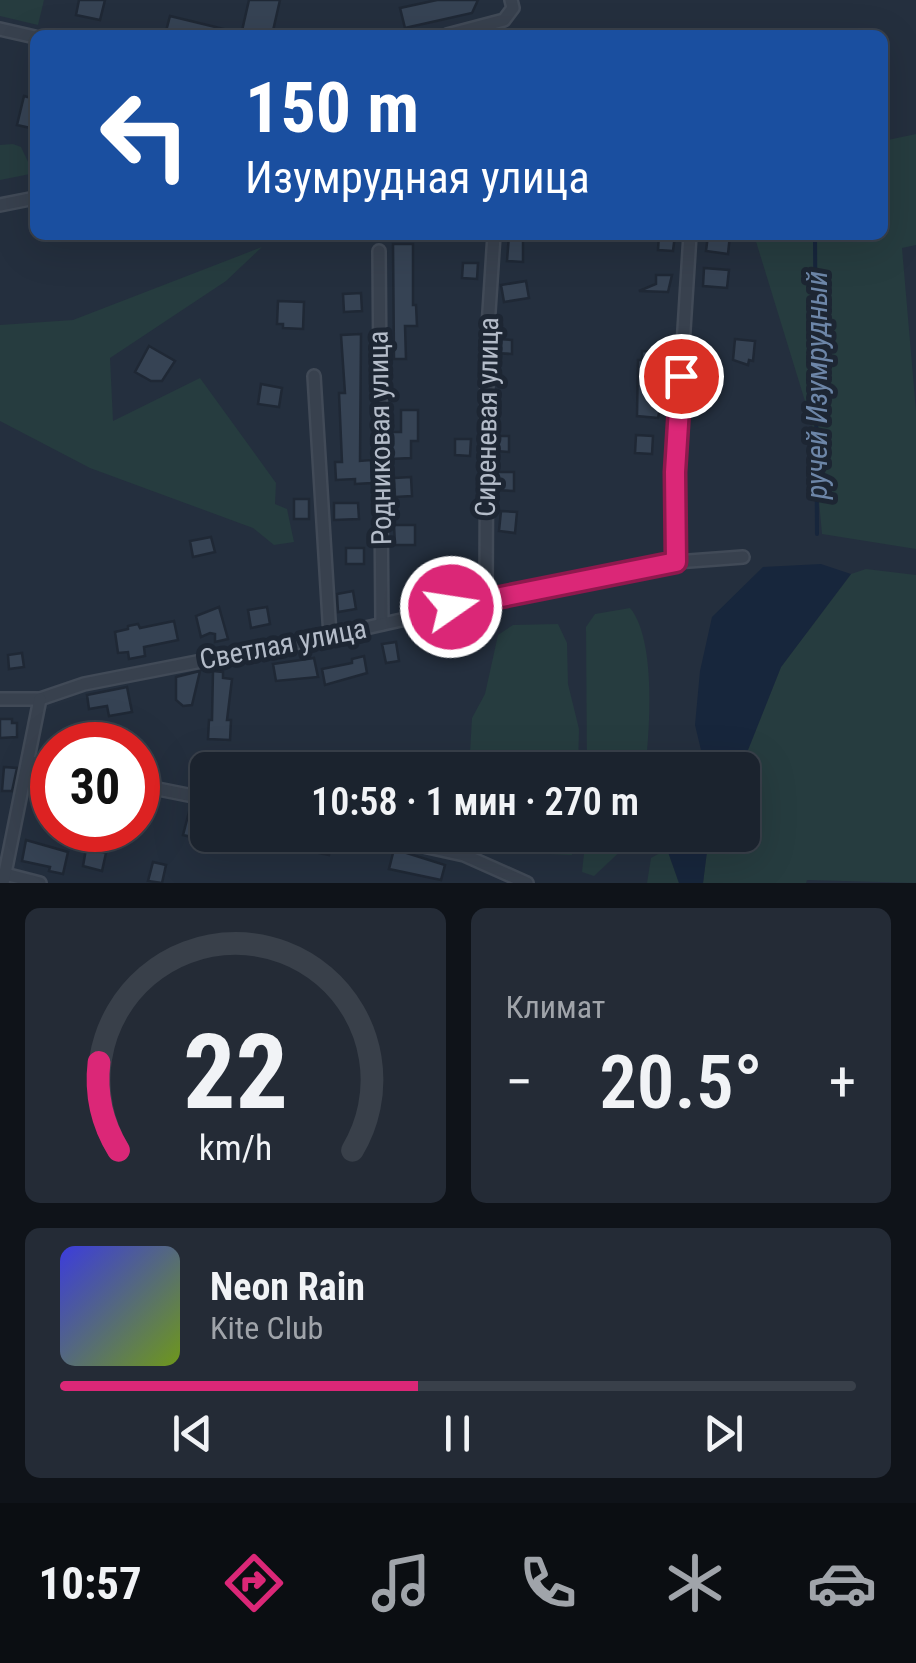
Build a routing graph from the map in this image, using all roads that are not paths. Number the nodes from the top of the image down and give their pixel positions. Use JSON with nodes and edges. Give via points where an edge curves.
{"nodes":[{"id":1,"x":511,"y":0,"type":"edge"},
{"id":2,"x":0,"y":30,"type":"edge"},
{"id":3,"x":466,"y":30,"type":"edge"},
{"id":4,"x":30,"y":37,"type":"edge"},
{"id":5,"x":30,"y":199,"type":"edge"},
{"id":6,"x":0,"y":205,"type":"edge"},
{"id":7,"x":494,"y":240,"type":"edge"},
{"id":8,"x":690,"y":240,"type":"edge"},
{"id":9,"x":379,"y":251,"type":"dead end"},
{"id":10,"x":314,"y":376,"type":"dead end"},
{"id":11,"x":743,"y":556,"type":"dead end"},
{"id":12,"x":676,"y":562,"type":"junction"},
{"id":13,"x":486,"y":599,"type":"junction"},
{"id":14,"x":382,"y":624,"type":"junction"},
{"id":15,"x":330,"y":636,"type":"junction"},
{"id":16,"x":0,"y":698,"type":"edge"},
{"id":17,"x":40,"y":699,"type":"junction"},
{"id":18,"x":36,"y":722,"type":"edge"},
{"id":19,"x":30,"y":762,"type":"edge"},
{"id":20,"x":160,"y":789,"type":"edge"},
{"id":21,"x":190,"y":795,"type":"edge"},
{"id":22,"x":455,"y":852,"type":"edge"},
{"id":23,"x":4,"y":879,"type":"edge"},
{"id":24,"x":40,"y":883,"type":"edge"},
{"id":25,"x":528,"y":883,"type":"edge"}],
"edges":[{"from":1,"to":3,"type":"street","via":[[504,20]]},
{"from":2,"to":4,"type":"street"},
{"from":5,"to":6,"type":"street"},
{"from":7,"to":13,"type":"street","name":"Сиреневая улица"},
{"from":8,"to":12,"type":"street"},
{"from":9,"to":14,"type":"street","name":"Родниковая улица"},
{"from":10,"to":15,"type":"street"},
{"from":11,"to":12,"type":"street","name":"Светлая улица"},
{"from":12,"to":13,"type":"street","name":"Светлая улица"},
{"from":13,"to":14,"type":"street","name":"Светлая улица"},
{"from":14,"to":15,"type":"street","name":"Светлая улица"},
{"from":15,"to":17,"type":"street","name":"Светлая улица","via":[[84,684]]},
{"from":16,"to":17,"type":"street","name":"Светлая улица"},
{"from":17,"to":18,"type":"street"},
{"from":19,"to":23,"type":"street"},
{"from":20,"to":21,"type":"street"},
{"from":22,"to":25,"type":"street"},
{"from":23,"to":24,"type":"street"}]}
